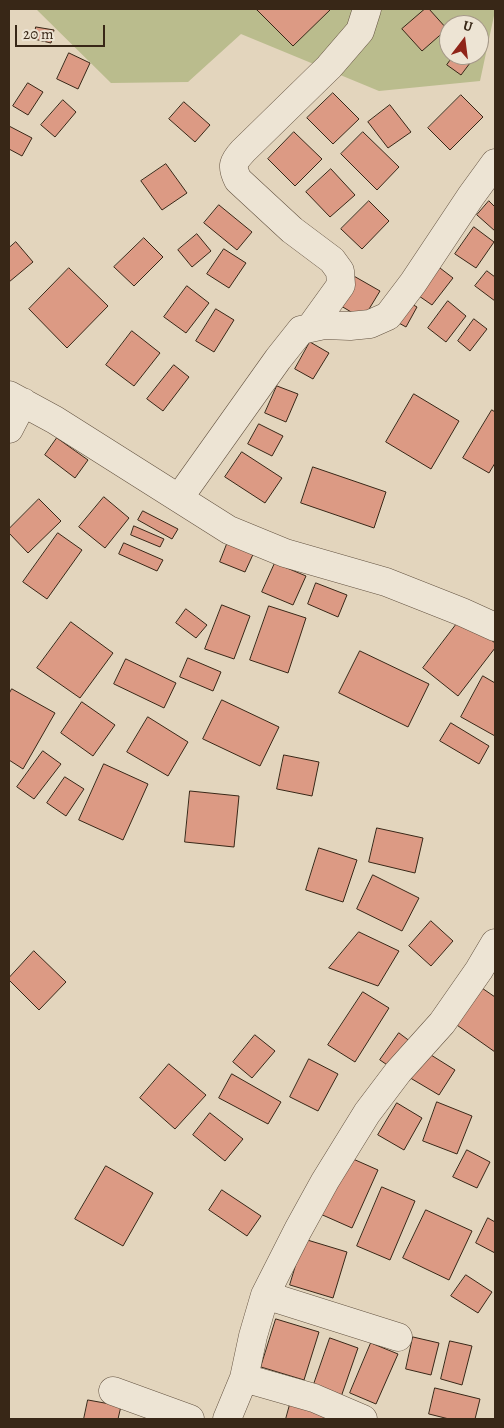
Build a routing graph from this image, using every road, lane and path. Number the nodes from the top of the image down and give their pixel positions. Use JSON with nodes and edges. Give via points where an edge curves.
{"nodes":[{"id":1,"x":367,"y":9,"type":"edge"},
{"id":2,"x":495,"y":163,"type":"edge"},
{"id":3,"x":310,"y":328,"type":"junction"},
{"id":4,"x":16,"y":398,"type":"edge"},
{"id":5,"x":9,"y":429,"type":"edge"},
{"id":6,"x":179,"y":498,"type":"junction"},
{"id":7,"x":495,"y":627,"type":"edge"},
{"id":8,"x":495,"y":943,"type":"edge"},
{"id":9,"x":265,"y":1295,"type":"junction"},
{"id":10,"x":398,"y":1337,"type":"dead end"},
{"id":11,"x":244,"y":1378,"type":"junction"},
{"id":12,"x":113,"y":1391,"type":"dead end"},
{"id":13,"x":190,"y":1419,"type":"edge"},
{"id":14,"x":227,"y":1419,"type":"edge"},
{"id":15,"x":363,"y":1419,"type":"edge"}],
"edges":[{"from":1,"to":3,"type":"street","via":[[360,31],[329,67],[243,151],[235,160],[233,171],[238,180],[292,230],[332,260],[340,271],[342,285]]},
{"from":2,"to":3,"type":"street","via":[[388,316],[370,324]]},
{"from":3,"to":6,"type":"street","via":[[301,330],[293,340]]},
{"from":4,"to":5,"type":"street"},
{"from":4,"to":6,"type":"street"},
{"from":6,"to":7,"type":"street","via":[[229,530],[285,553],[386,582]]},
{"from":8,"to":9,"type":"street","via":[[442,1023],[398,1072],[367,1114],[325,1181]]},
{"from":9,"to":10,"type":"street"},
{"from":9,"to":11,"type":"street"},
{"from":11,"to":14,"type":"street"},
{"from":11,"to":15,"type":"street","via":[[314,1398]]},
{"from":12,"to":13,"type":"street"}]}
